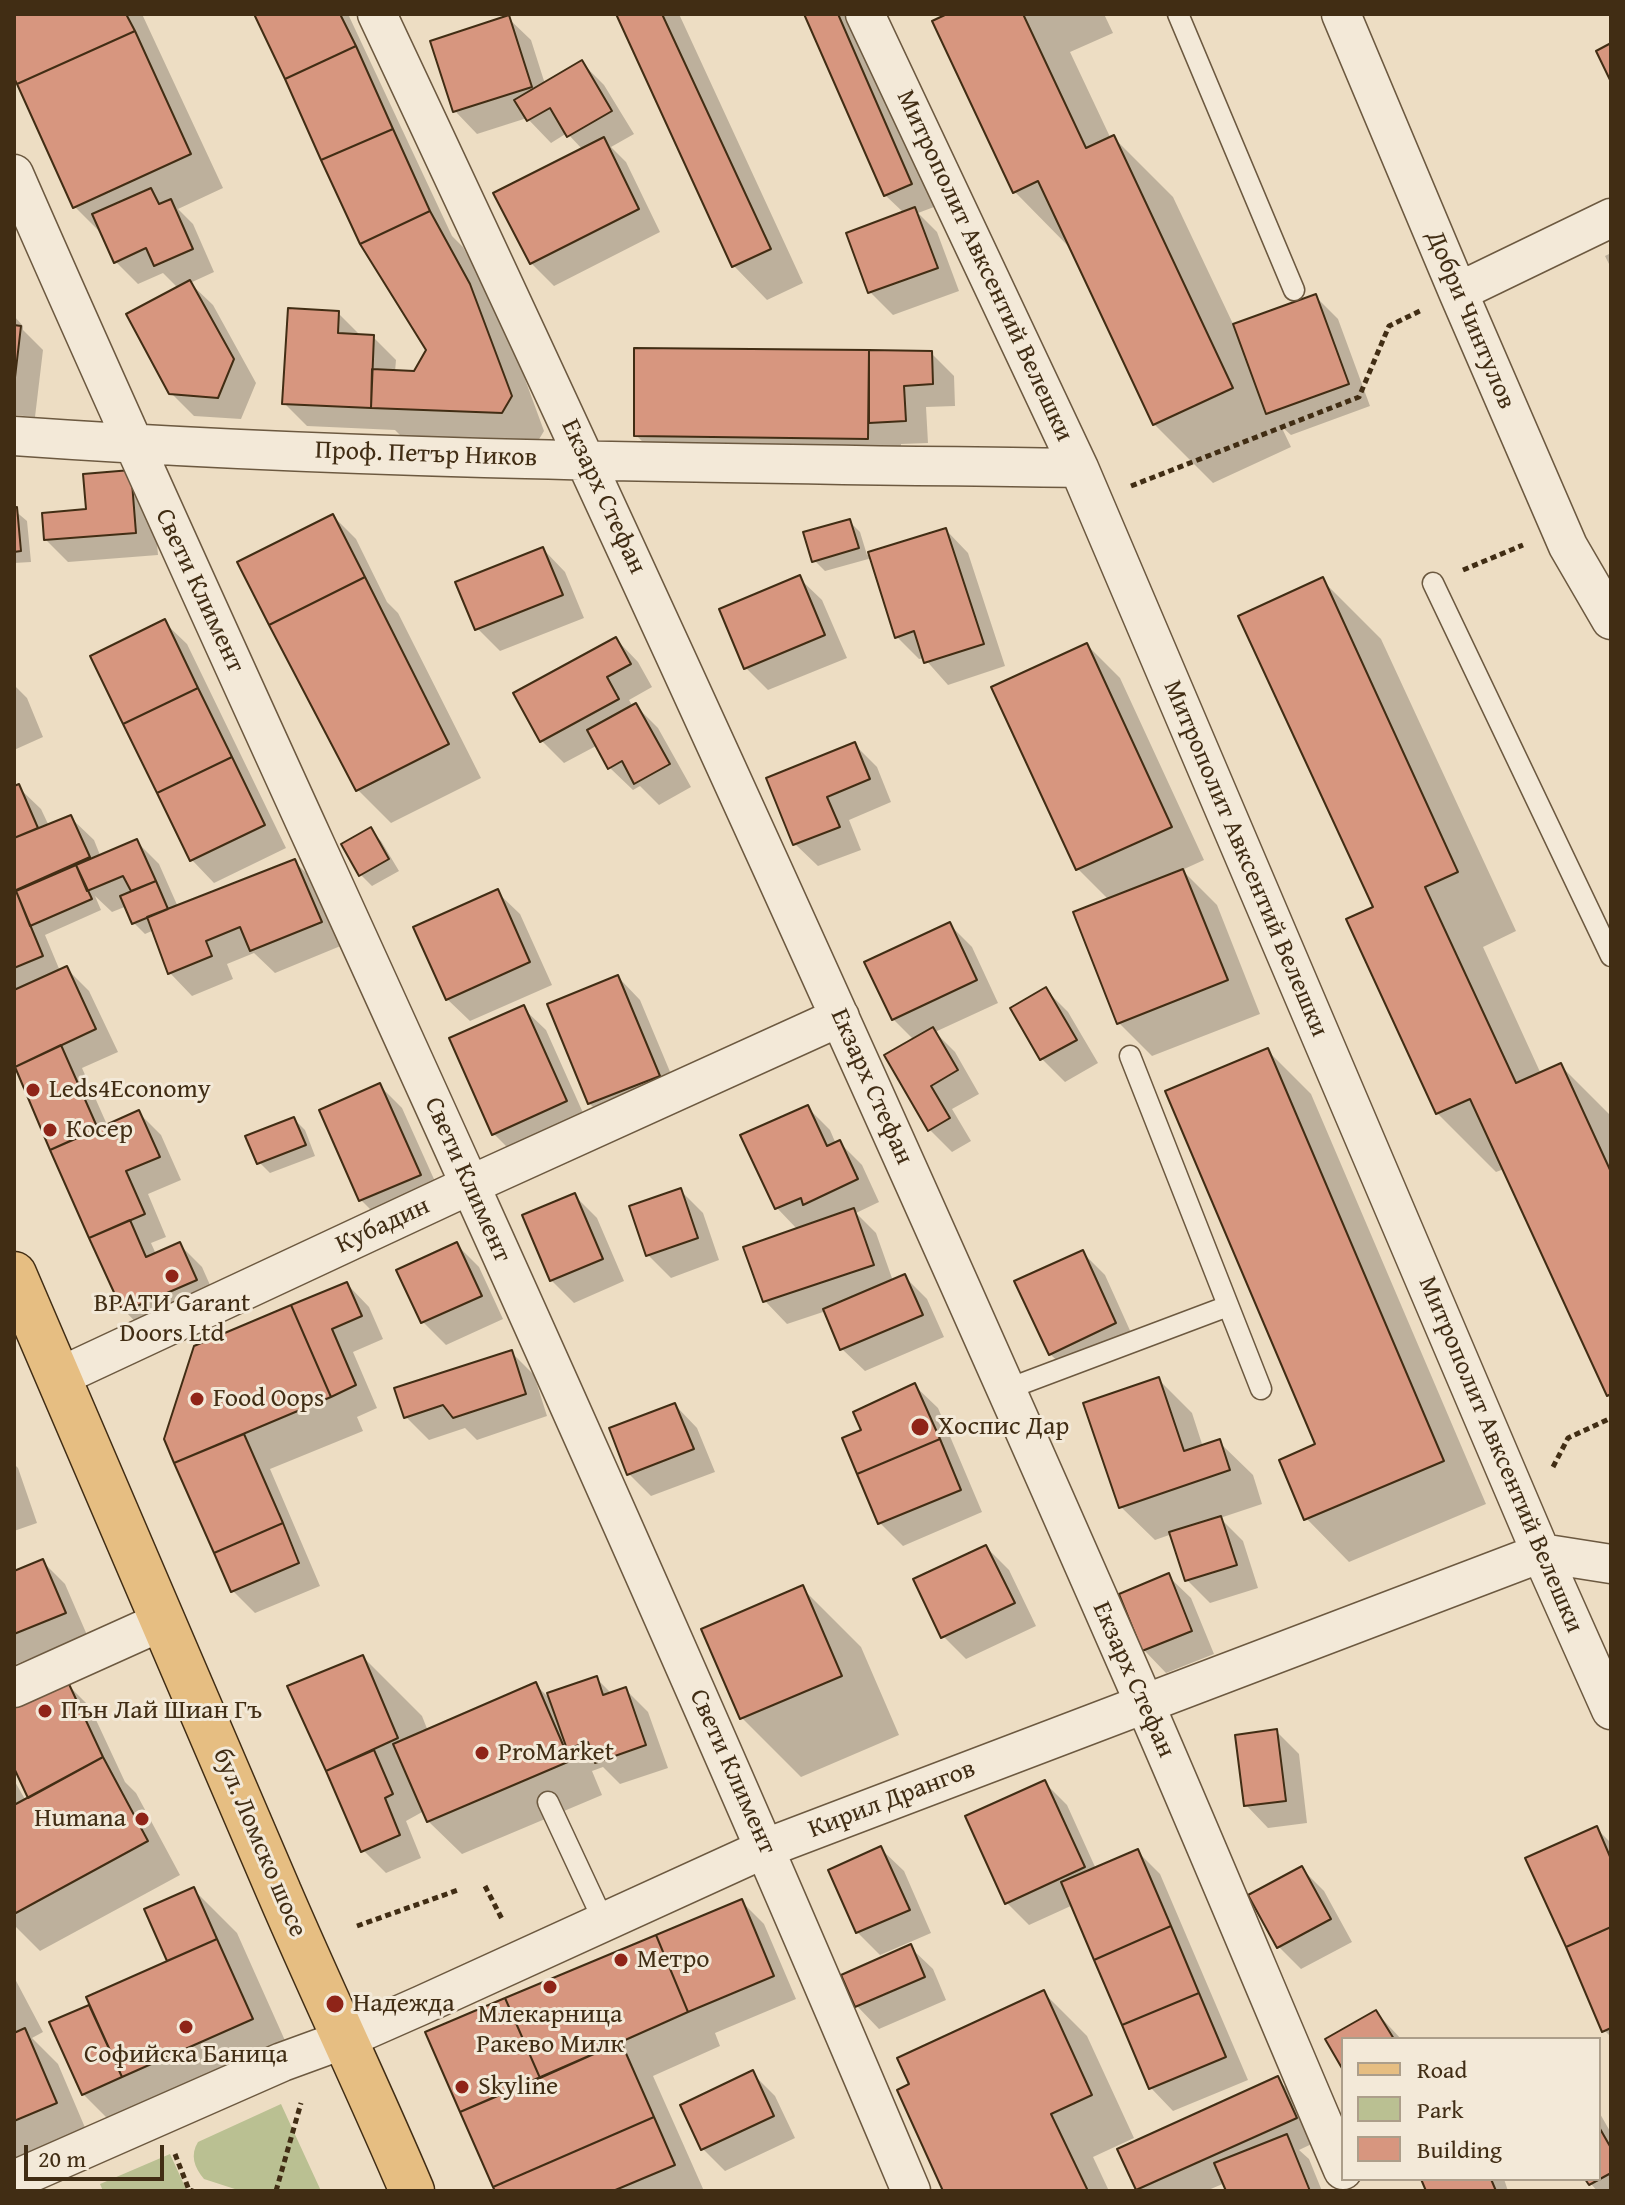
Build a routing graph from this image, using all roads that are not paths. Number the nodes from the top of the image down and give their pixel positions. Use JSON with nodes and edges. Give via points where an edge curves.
{"nodes":[{"id":1,"x":377,"y":14,"type":"edge"},
{"id":2,"x":865,"y":14,"type":"edge"},
{"id":3,"x":1178,"y":14,"type":"edge"},
{"id":4,"x":1341,"y":14,"type":"edge"},
{"id":5,"x":14,"y":174,"type":"edge"},
{"id":6,"x":1611,"y":218,"type":"edge"},
{"id":7,"x":1294,"y":290,"type":"dead end"},
{"id":8,"x":1458,"y":292,"type":"junction"},
{"id":9,"x":14,"y":436,"type":"edge"},
{"id":10,"x":132,"y":444,"type":"junction"},
{"id":11,"x":587,"y":461,"type":"junction"},
{"id":12,"x":1086,"y":484,"type":"junction"},
{"id":13,"x":1433,"y":583,"type":"road end"},
{"id":14,"x":1611,"y":620,"type":"edge"},
{"id":15,"x":1611,"y":956,"type":"edge"},
{"id":16,"x":840,"y":1017,"type":"junction"},
{"id":17,"x":1130,"y":1056,"type":"dead end"},
{"id":18,"x":470,"y":1185,"type":"junction"},
{"id":19,"x":14,"y":1274,"type":"edge"},
{"id":20,"x":1228,"y":1306,"type":"junction"},
{"id":21,"x":59,"y":1377,"type":"junction"},
{"id":22,"x":1261,"y":1389,"type":"dead end"},
{"id":23,"x":1005,"y":1390,"type":"junction"},
{"id":24,"x":1541,"y":1553,"type":"junction"},
{"id":25,"x":1611,"y":1564,"type":"edge"},
{"id":26,"x":165,"y":1620,"type":"junction"},
{"id":27,"x":14,"y":1688,"type":"edge"},
{"id":28,"x":1145,"y":1703,"type":"junction"},
{"id":29,"x":1611,"y":1710,"type":"edge"},
{"id":30,"x":548,"y":1802,"type":"dead end"},
{"id":31,"x":766,"y":1848,"type":"junction"},
{"id":32,"x":604,"y":1922,"type":"junction"},
{"id":33,"x":345,"y":2039,"type":"junction"},
{"id":34,"x":1341,"y":2165,"type":"edge"},
{"id":35,"x":14,"y":2180,"type":"edge"},
{"id":36,"x":412,"y":2191,"type":"edge"},
{"id":37,"x":911,"y":2191,"type":"edge"}],
"edges":[{"from":1,"to":11,"type":"street","name":"Екзарх Стефан"},
{"from":2,"to":12,"type":"street","name":"Митрополит Авксентий Велешки"},
{"from":3,"to":7,"type":"lane"},
{"from":4,"to":8,"type":"street","name":"Добри Чинтулов"},
{"from":5,"to":10,"type":"street","name":"Свети Климент"},
{"from":6,"to":8,"type":"street"},
{"from":8,"to":14,"type":"street","name":"Добри Чинтулов","via":[[1561,529]]},
{"from":9,"to":10,"type":"street","name":"Проф. Петър Ников"},
{"from":10,"to":11,"type":"street","name":"Проф. Петър Ников"},
{"from":10,"to":18,"type":"street","name":"Свети Климент"},
{"from":11,"to":12,"type":"street","name":"Проф. Петър Ников"},
{"from":11,"to":16,"type":"street","name":"Екзарх Стефан"},
{"from":12,"to":24,"type":"street","name":"Митрополит Авксентий Велешки"},
{"from":13,"to":15,"type":"lane"},
{"from":16,"to":18,"type":"street","name":"Кубадин"},
{"from":16,"to":23,"type":"street","name":"Екзарх Стефан"},
{"from":17,"to":20,"type":"lane"},
{"from":18,"to":21,"type":"street","name":"Кубадин"},
{"from":18,"to":31,"type":"street","name":"Свети Климент"},
{"from":19,"to":21,"type":"main road","name":"бул. Ломско шосе"},
{"from":20,"to":22,"type":"lane"},
{"from":20,"to":23,"type":"lane"},
{"from":21,"to":26,"type":"main road","name":"бул. Ломско шосе"},
{"from":23,"to":28,"type":"street","name":"Екзарх Стефан"},
{"from":24,"to":25,"type":"street","name":"Кирил Дрангов"},
{"from":24,"to":28,"type":"street","name":"Кирил Дрангов"},
{"from":24,"to":29,"type":"street","name":"Митрополит Авксентий Велешки"},
{"from":26,"to":27,"type":"street"},
{"from":26,"to":33,"type":"main road","name":"бул. Ломско шосе"},
{"from":28,"to":31,"type":"street","name":"Кирил Дрангов"},
{"from":28,"to":34,"type":"street","name":"Екзарх Стефан"},
{"from":30,"to":32,"type":"lane"},
{"from":31,"to":32,"type":"street","name":"Кирил Дрангов"},
{"from":31,"to":37,"type":"street","name":"Свети Климент"},
{"from":32,"to":33,"type":"street","name":"Кирил Дрангов"},
{"from":33,"to":35,"type":"street","name":"Кирил Дрангов"},
{"from":33,"to":36,"type":"main road","name":"бул. Ломско шосе"}]}
